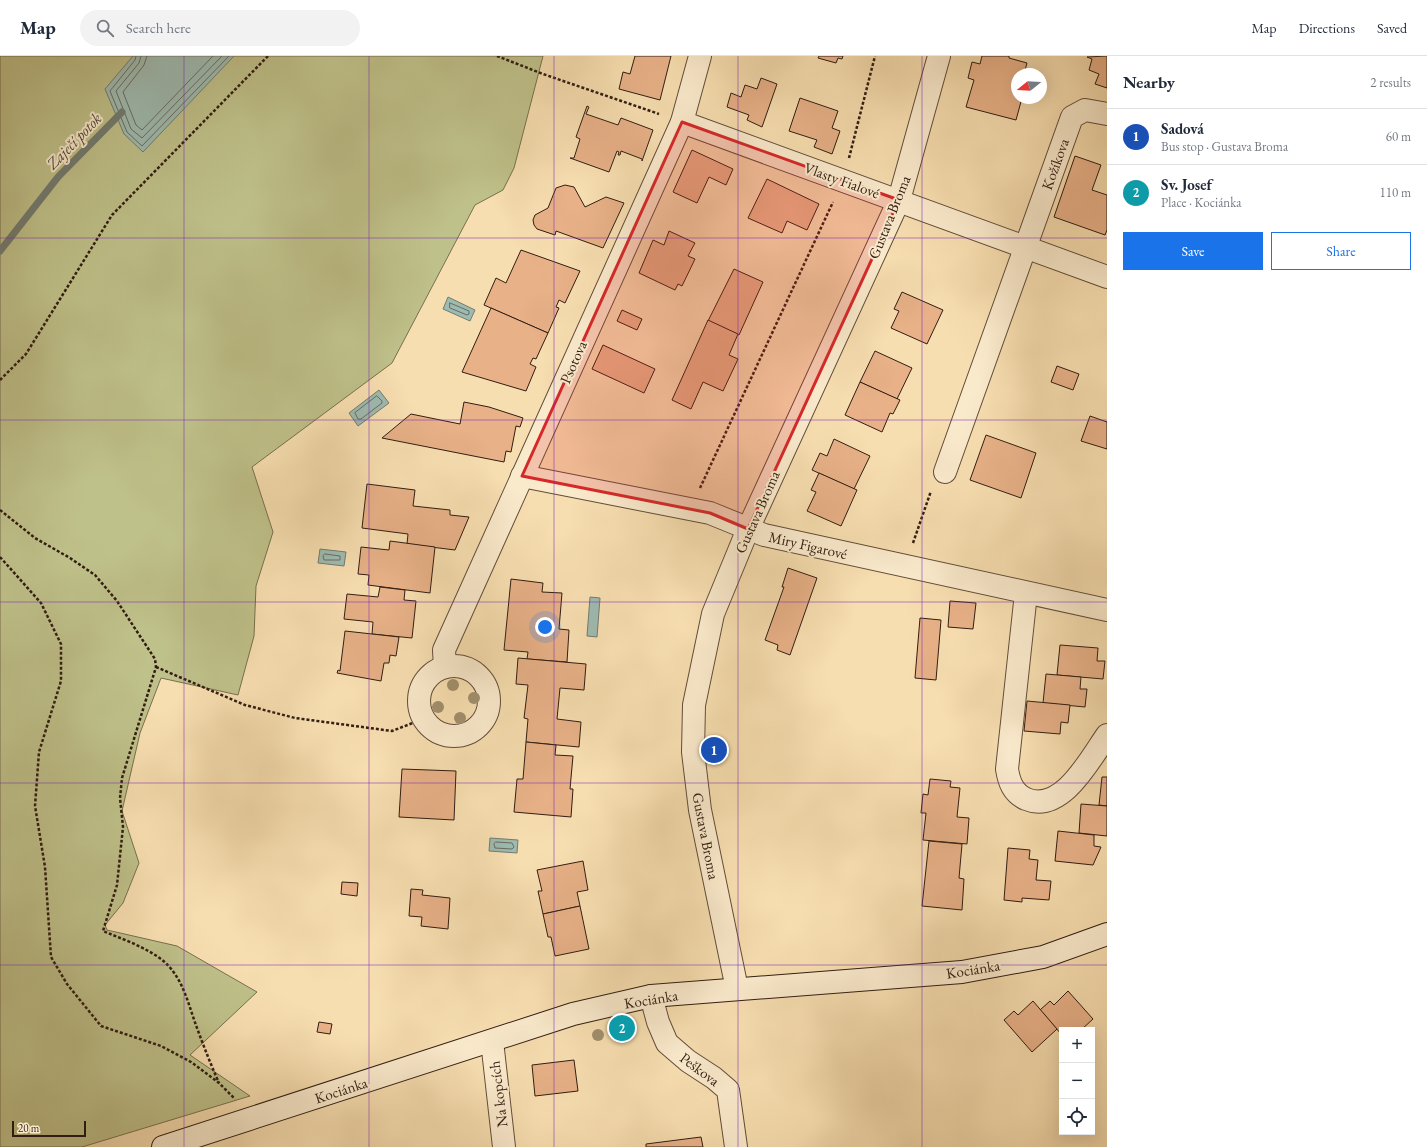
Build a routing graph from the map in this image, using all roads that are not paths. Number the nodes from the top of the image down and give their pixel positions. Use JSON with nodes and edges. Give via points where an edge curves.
{"nodes":[{"id":1,"x":700,"y":56,"type":"edge"},
{"id":2,"x":939,"y":56,"type":"edge"},
{"id":3,"x":1107,"y":114,"type":"edge"},
{"id":4,"x":682,"y":122,"type":"junction"},
{"id":5,"x":899,"y":200,"type":"junction"},
{"id":6,"x":1024,"y":246,"type":"junction"},
{"id":7,"x":1107,"y":277,"type":"edge"},
{"id":8,"x":945,"y":472,"type":"road end"},
{"id":9,"x":522,"y":476,"type":"junction"},
{"id":10,"x":748,"y":529,"type":"junction"},
{"id":11,"x":1026,"y":593,"type":"junction"},
{"id":12,"x":1107,"y":610,"type":"edge"},
{"id":13,"x":445,"y":667,"type":"junction"},
{"id":14,"x":1107,"y":736,"type":"edge"},
{"id":15,"x":1107,"y":934,"type":"edge"},
{"id":16,"x":737,"y":989,"type":"junction"},
{"id":17,"x":651,"y":996,"type":"junction"},
{"id":18,"x":492,"y":1041,"type":"junction"},
{"id":19,"x":162,"y":1147,"type":"edge"},
{"id":20,"x":504,"y":1147,"type":"edge"},
{"id":21,"x":736,"y":1147,"type":"edge"}],
"edges":[{"from":1,"to":4,"type":"street","name":"Psotova"},
{"from":2,"to":5,"type":"street","name":"Gustava Broma"},
{"from":3,"to":6,"type":"street","name":"Kožíkova","via":[[1085,110],[1072,116]]},
{"from":4,"to":5,"type":"street","name":"Vlasty Fialové"},
{"from":4,"to":9,"type":"street","name":"Psotova"},
{"from":5,"to":6,"type":"street","name":"Vlasty Fialové"},
{"from":5,"to":10,"type":"street","name":"Gustava Broma"},
{"from":6,"to":7,"type":"street","name":"Vlasty Fialové"},
{"from":6,"to":8,"type":"street"},
{"from":9,"to":10,"type":"street","name":"Miry Figarové","via":[[690,508],[710,513]]},
{"from":9,"to":13,"type":"street","name":"Psotova","via":[[444,650]]},
{"from":10,"to":11,"type":"street","name":"Miry Figarové","via":[[764,535]]},
{"from":10,"to":16,"type":"street","name":"Gustava Broma","via":[[713,614],[694,705],[693,752],[698,797]]},
{"from":11,"to":12,"type":"street","name":"Miry Figarové"},
{"from":11,"to":14,"type":"street","via":[[1007,769],[1009,781],[1022,797],[1033,802],[1054,798],[1070,785]]},
{"from":13,"to":13,"type":"street","via":[[469,669],[486,685],[489,696],[486,718],[470,734],[447,737],[438,733],[423,719],[419,710],[420,690],[426,680],[435,671]]},
{"from":15,"to":16,"type":"street","name":"Kociánka","via":[[1043,957],[962,972]]},
{"from":16,"to":17,"type":"street","name":"Kociánka"},
{"from":17,"to":18,"type":"street","name":"Kociánka","via":[[573,1014]]},
{"from":17,"to":21,"type":"street","name":"Peškova","via":[[667,1043],[728,1090]]},
{"from":18,"to":19,"type":"street","name":"Kociánka"},
{"from":18,"to":20,"type":"street","name":"Na kopcích"}]}
